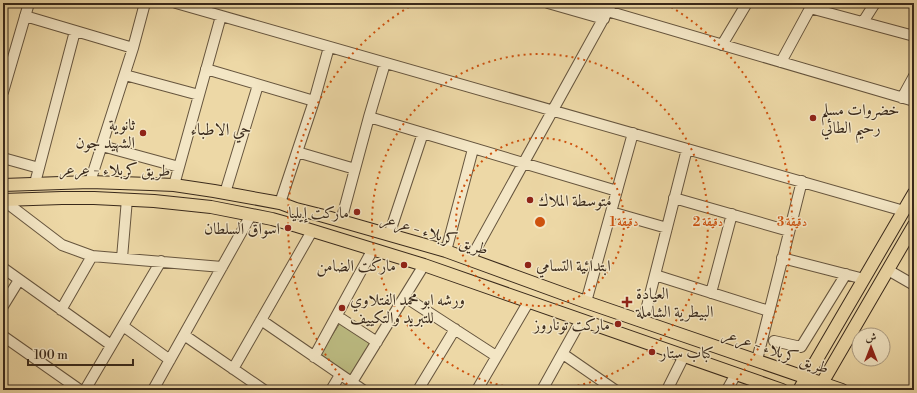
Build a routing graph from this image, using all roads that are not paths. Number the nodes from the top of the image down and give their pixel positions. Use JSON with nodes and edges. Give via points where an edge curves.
{"nodes":[{"id":1,"x":29,"y":3,"type":"edge"},
{"id":2,"x":145,"y":3,"type":"edge"},
{"id":3,"x":176,"y":3,"type":"edge"},
{"id":4,"x":548,"y":3,"type":"edge"},
{"id":5,"x":580,"y":3,"type":"edge"},
{"id":6,"x":748,"y":3,"type":"edge"},
{"id":7,"x":875,"y":3,"type":"edge"},
{"id":8,"x":812,"y":6,"type":"edge"},
{"id":9,"x":608,"y":11,"type":"edge"},
{"id":10,"x":25,"y":16,"type":"junction"},
{"id":11,"x":221,"y":16,"type":"junction"},
{"id":12,"x":863,"y":22,"type":"junction"},
{"id":13,"x":75,"y":31,"type":"junction"},
{"id":14,"x":914,"y":36,"type":"edge"},
{"id":15,"x":722,"y":45,"type":"junction"},
{"id":16,"x":330,"y":47,"type":"junction"},
{"id":17,"x":133,"y":48,"type":"junction"},
{"id":18,"x":781,"y":62,"type":"junction"},
{"id":19,"x":385,"y":63,"type":"junction"},
{"id":20,"x":206,"y":69,"type":"junction"},
{"id":21,"x":125,"y":75,"type":"junction"},
{"id":22,"x":914,"y":76,"type":"edge"},
{"id":23,"x":5,"y":79,"type":"edge"},
{"id":24,"x":258,"y":85,"type":"junction"},
{"id":25,"x":3,"y":92,"type":"edge"},
{"id":26,"x":199,"y":95,"type":"junction"},
{"id":27,"x":902,"y":98,"type":"junction"},
{"id":28,"x":314,"y":101,"type":"junction"},
{"id":29,"x":914,"y":101,"type":"edge"},
{"id":30,"x":553,"y":110,"type":"junction"},
{"id":31,"x":369,"y":118,"type":"junction"},
{"id":32,"x":633,"y":133,"type":"junction"},
{"id":33,"x":423,"y":134,"type":"junction"},
{"id":34,"x":102,"y":146,"type":"junction"},
{"id":35,"x":474,"y":149,"type":"junction"},
{"id":36,"x":687,"y":149,"type":"junction"},
{"id":37,"x":297,"y":152,"type":"junction"},
{"id":38,"x":3,"y":158,"type":"edge"},
{"id":39,"x":523,"y":164,"type":"junction"},
{"id":40,"x":39,"y":168,"type":"junction"},
{"id":41,"x":179,"y":168,"type":"junction"},
{"id":42,"x":355,"y":169,"type":"junction"},
{"id":43,"x":802,"y":181,"type":"junction"},
{"id":44,"x":90,"y":182,"type":"junction"},
{"id":45,"x":35,"y":184,"type":"junction"},
{"id":46,"x":3,"y":185,"type":"edge"},
{"id":47,"x":179,"y":186,"type":"junction"},
{"id":48,"x":617,"y":191,"type":"junction"},
{"id":49,"x":220,"y":192,"type":"junction"},
{"id":50,"x":914,"y":193,"type":"edge"},
{"id":51,"x":674,"y":198,"type":"junction"},
{"id":52,"x":127,"y":199,"type":"junction"},
{"id":53,"x":3,"y":200,"type":"edge"},
{"id":54,"x":280,"y":203,"type":"junction"},
{"id":55,"x":181,"y":204,"type":"junction"},
{"id":56,"x":211,"y":207,"type":"junction"},
{"id":57,"x":904,"y":211,"type":"junction"},
{"id":58,"x":611,"y":212,"type":"junction"},
{"id":59,"x":732,"y":214,"type":"junction"},
{"id":60,"x":251,"y":215,"type":"junction"},
{"id":61,"x":341,"y":221,"type":"junction"},
{"id":62,"x":914,"y":225,"type":"edge"},
{"id":63,"x":667,"y":228,"type":"junction"},
{"id":64,"x":312,"y":231,"type":"junction"},
{"id":65,"x":789,"y":231,"type":"junction"},
{"id":66,"x":389,"y":235,"type":"junction"},
{"id":67,"x":373,"y":249,"type":"junction"},
{"id":68,"x":446,"y":251,"type":"junction"},
{"id":69,"x":92,"y":256,"type":"junction"},
{"id":70,"x":122,"y":258,"type":"junction"},
{"id":71,"x":782,"y":258,"type":"junction"},
{"id":72,"x":470,"y":260,"type":"junction"},
{"id":73,"x":161,"y":261,"type":"junction"},
{"id":74,"x":424,"y":265,"type":"junction"},
{"id":75,"x":222,"y":267,"type":"junction"},
{"id":76,"x":3,"y":268,"type":"edge"},
{"id":77,"x":888,"y":270,"type":"junction"},
{"id":78,"x":846,"y":274,"type":"junction"},
{"id":79,"x":655,"y":275,"type":"junction"},
{"id":80,"x":864,"y":279,"type":"junction"},
{"id":81,"x":19,"y":280,"type":"junction"},
{"id":82,"x":914,"y":285,"type":"edge"},
{"id":83,"x":711,"y":293,"type":"junction"},
{"id":84,"x":405,"y":297,"type":"junction"},
{"id":85,"x":529,"y":301,"type":"junction"},
{"id":86,"x":586,"y":302,"type":"junction"},
{"id":87,"x":3,"y":306,"type":"edge"},
{"id":88,"x":61,"y":310,"type":"junction"},
{"id":89,"x":769,"y":311,"type":"junction"},
{"id":90,"x":337,"y":316,"type":"junction"},
{"id":91,"x":261,"y":320,"type":"junction"},
{"id":92,"x":581,"y":320,"type":"junction"},
{"id":93,"x":643,"y":322,"type":"junction"},
{"id":94,"x":123,"y":326,"type":"junction"},
{"id":95,"x":836,"y":327,"type":"junction"},
{"id":96,"x":455,"y":329,"type":"junction"},
{"id":97,"x":184,"y":335,"type":"junction"},
{"id":98,"x":3,"y":336,"type":"edge"},
{"id":99,"x":850,"y":337,"type":"junction"},
{"id":100,"x":774,"y":341,"type":"dead end"},
{"id":101,"x":377,"y":342,"type":"junction"},
{"id":102,"x":111,"y":345,"type":"junction"},
{"id":103,"x":563,"y":354,"type":"junction"},
{"id":104,"x":496,"y":356,"type":"junction"},
{"id":105,"x":684,"y":356,"type":"junction"},
{"id":106,"x":314,"y":357,"type":"junction"},
{"id":107,"x":819,"y":357,"type":"junction"},
{"id":108,"x":170,"y":360,"type":"junction"},
{"id":109,"x":757,"y":360,"type":"junction"},
{"id":110,"x":233,"y":369,"type":"junction"},
{"id":111,"x":784,"y":370,"type":"junction"},
{"id":112,"x":736,"y":374,"type":"junction"},
{"id":113,"x":340,"y":375,"type":"junction"},
{"id":114,"x":806,"y":378,"type":"junction"},
{"id":115,"x":352,"y":382,"type":"junction"},
{"id":116,"x":820,"y":386,"type":"edge"},
{"id":117,"x":158,"y":388,"type":"edge"},
{"id":118,"x":608,"y":388,"type":"edge"},
{"id":119,"x":80,"y":390,"type":"edge"},
{"id":120,"x":85,"y":390,"type":"edge"},
{"id":121,"x":264,"y":390,"type":"edge"},
{"id":122,"x":331,"y":390,"type":"edge"},
{"id":123,"x":363,"y":390,"type":"edge"},
{"id":124,"x":418,"y":390,"type":"edge"},
{"id":125,"x":477,"y":390,"type":"edge"},
{"id":126,"x":542,"y":390,"type":"edge"},
{"id":127,"x":667,"y":390,"type":"edge"},
{"id":128,"x":727,"y":390,"type":"edge"},
{"id":129,"x":781,"y":390,"type":"edge"},
{"id":130,"x":799,"y":390,"type":"edge"},
{"id":131,"x":842,"y":390,"type":"edge"}],
"edges":[{"from":1,"to":10,"type":"street"},
{"from":2,"to":17,"type":"street"},
{"from":3,"to":11,"type":"street"},
{"from":4,"to":9,"type":"street"},
{"from":5,"to":9,"type":"street"},
{"from":6,"to":15,"type":"street"},
{"from":7,"to":12,"type":"street"},
{"from":8,"to":12,"type":"street"},
{"from":8,"to":18,"type":"street"},
{"from":9,"to":15,"type":"street"},
{"from":9,"to":30,"type":"street"},
{"from":10,"to":13,"type":"street"},
{"from":10,"to":23,"type":"street"},
{"from":11,"to":16,"type":"street"},
{"from":11,"to":20,"type":"street"},
{"from":12,"to":14,"type":"street"},
{"from":13,"to":17,"type":"street"},
{"from":13,"to":40,"type":"street"},
{"from":15,"to":18,"type":"street"},
{"from":16,"to":19,"type":"street"},
{"from":16,"to":28,"type":"street"},
{"from":17,"to":21,"type":"street"},
{"from":18,"to":27,"type":"street"},
{"from":19,"to":30,"type":"street"},
{"from":19,"to":31,"type":"street"},
{"from":20,"to":24,"type":"street"},
{"from":20,"to":26,"type":"street"},
{"from":21,"to":26,"type":"street"},
{"from":21,"to":34,"type":"street"},
{"from":22,"to":27,"type":"street"},
{"from":23,"to":25,"type":"street"},
{"from":24,"to":28,"type":"street"},
{"from":24,"to":49,"type":"street"},
{"from":26,"to":41,"type":"street"},
{"from":27,"to":29,"type":"street"},
{"from":28,"to":37,"type":"street"},
{"from":30,"to":32,"type":"street"},
{"from":30,"to":39,"type":"street"},
{"from":31,"to":33,"type":"street"},
{"from":31,"to":42,"type":"street"},
{"from":32,"to":36,"type":"street"},
{"from":32,"to":48,"type":"street"},
{"from":33,"to":35,"type":"street"},
{"from":33,"to":66,"type":"street"},
{"from":34,"to":41,"type":"street"},
{"from":34,"to":44,"type":"street"},
{"from":35,"to":39,"type":"street"},
{"from":35,"to":68,"type":"street"},
{"from":36,"to":43,"type":"street"},
{"from":36,"to":51,"type":"street"},
{"from":37,"to":42,"type":"street"},
{"from":37,"to":54,"type":"street"},
{"from":38,"to":40,"type":"street"},
{"from":39,"to":48,"type":"street"},
{"from":39,"to":72,"type":"street"},
{"from":40,"to":45,"type":"street"},
{"from":41,"to":47,"type":"street"},
{"from":42,"to":61,"type":"street"},
{"from":43,"to":57,"type":"street"},
{"from":43,"to":65,"type":"street"},
{"from":44,"to":45,"type":"main road","name":"طريق كربلاء - عرعر"},
{"from":44,"to":47,"type":"main road","name":"طريق كربلاء - عرعر"},
{"from":45,"to":46,"type":"main road","name":"طريق كربلاء - عرعر"},
{"from":47,"to":49,"type":"main road","name":"طريق كربلاء - عرعر"},
{"from":47,"to":55,"type":"main road","via":[[187,193]]},
{"from":48,"to":58,"type":"street"},
{"from":49,"to":54,"type":"main road","name":"طريق كربلاء - عرعر"},
{"from":49,"to":56,"type":"main road","via":[[212,193],[209,198]]},
{"from":50,"to":57,"type":"main road"},
{"from":51,"to":59,"type":"street"},
{"from":51,"to":63,"type":"street"},
{"from":52,"to":53,"type":"main road","name":"طريق كربلاء - عرعر"},
{"from":52,"to":55,"type":"main road","name":"طريق كربلاء - عرعر"},
{"from":52,"to":70,"type":"street"},
{"from":53,"to":69,"type":"street","via":[[62,245]]},
{"from":54,"to":61,"type":"main road","name":"طريق كربلاء - عرعر"},
{"from":55,"to":56,"type":"main road","name":"طريق كربلاء - عرعر"},
{"from":56,"to":60,"type":"main road","name":"طريق كربلاء - عرعر"},
{"from":57,"to":80,"type":"main road"},
{"from":58,"to":63,"type":"street"},
{"from":58,"to":86,"type":"street"},
{"from":59,"to":65,"type":"street"},
{"from":59,"to":83,"type":"street"},
{"from":60,"to":64,"type":"main road","name":"طريق كربلاء - عرعر"},
{"from":60,"to":75,"type":"street"},
{"from":61,"to":66,"type":"main road","name":"طريق كربلاء - عرعر"},
{"from":62,"to":77,"type":"main road"},
{"from":63,"to":79,"type":"street"},
{"from":64,"to":67,"type":"main road","name":"طريق كربلاء - عرعر"},
{"from":64,"to":91,"type":"street"},
{"from":65,"to":71,"type":"street"},
{"from":66,"to":68,"type":"main road","name":"طريق كربلاء - عرعر"},
{"from":67,"to":74,"type":"main road","name":"طريق كربلاء - عرعر"},
{"from":67,"to":90,"type":"street"},
{"from":68,"to":72,"type":"main road","name":"طريق كربلاء - عرعر"},
{"from":69,"to":70,"type":"street"},
{"from":69,"to":88,"type":"street"},
{"from":70,"to":73,"type":"street"},
{"from":71,"to":78,"type":"street"},
{"from":71,"to":89,"type":"street"},
{"from":72,"to":86,"type":"main road","name":"طريق كربلاء - عرعر"},
{"from":73,"to":75,"type":"street"},
{"from":73,"to":94,"type":"street"},
{"from":74,"to":84,"type":"street"},
{"from":74,"to":85,"type":"main road","name":"طريق كربلاء - عرعر"},
{"from":75,"to":97,"type":"street"},
{"from":76,"to":81,"type":"street"},
{"from":77,"to":82,"type":"street"},
{"from":77,"to":99,"type":"main road"},
{"from":78,"to":80,"type":"street"},
{"from":78,"to":100,"type":"street","via":[[801,347]]},
{"from":79,"to":83,"type":"street"},
{"from":79,"to":93,"type":"street"},
{"from":80,"to":95,"type":"main road"},
{"from":81,"to":87,"type":"street"},
{"from":81,"to":88,"type":"street"},
{"from":83,"to":89,"type":"street"},
{"from":84,"to":96,"type":"street"},
{"from":84,"to":101,"type":"street"},
{"from":85,"to":92,"type":"main road","name":"طريق كربلاء - عرعر"},
{"from":85,"to":104,"type":"street"},
{"from":86,"to":93,"type":"main road","name":"طريق كربلاء - عرعر"},
{"from":88,"to":102,"type":"street"},
{"from":89,"to":109,"type":"street"},
{"from":90,"to":101,"type":"street"},
{"from":90,"to":106,"type":"street"},
{"from":91,"to":106,"type":"street"},
{"from":91,"to":110,"type":"street"},
{"from":92,"to":103,"type":"street"},
{"from":92,"to":105,"type":"main road","name":"طريق كربلاء - عرعر"},
{"from":93,"to":109,"type":"main road","name":"طريق كربلاء - عرعر"},
{"from":94,"to":102,"type":"street"},
{"from":94,"to":108,"type":"street"},
{"from":95,"to":99,"type":"main road","via":[[837,337],[844,340]]},
{"from":95,"to":107,"type":"main road"},
{"from":96,"to":104,"type":"street"},
{"from":96,"to":124,"type":"street"},
{"from":97,"to":108,"type":"street"},
{"from":97,"to":110,"type":"street"},
{"from":98,"to":119,"type":"street"},
{"from":99,"to":116,"type":"main road"},
{"from":101,"to":115,"type":"street"},
{"from":102,"to":120,"type":"street"},
{"from":103,"to":118,"type":"street"},
{"from":103,"to":126,"type":"street"},
{"from":104,"to":125,"type":"street"},
{"from":105,"to":112,"type":"main road","name":"طريق كربلاء - عرعر"},
{"from":105,"to":127,"type":"street"},
{"from":106,"to":113,"type":"street"},
{"from":107,"to":111,"type":"main road","via":[[805,368]]},
{"from":107,"to":114,"type":"main road"},
{"from":108,"to":117,"type":"street"},
{"from":109,"to":111,"type":"main road","name":"طريق كربلاء - عرعر"},
{"from":110,"to":121,"type":"street"},
{"from":111,"to":114,"type":"main road","name":"طريق كربلاء - عرعر"},
{"from":112,"to":128,"type":"street"},
{"from":112,"to":129,"type":"main road","name":"طريق كربلاء - عرعر"},
{"from":113,"to":115,"type":"street"},
{"from":113,"to":122,"type":"street"},
{"from":114,"to":116,"type":"main road","name":"طريق كربلاء - عرعر"},
{"from":114,"to":130,"type":"main road"},
{"from":115,"to":123,"type":"street"},
{"from":116,"to":131,"type":"main road","name":"طريق كربلاء - عرعر"}]}
